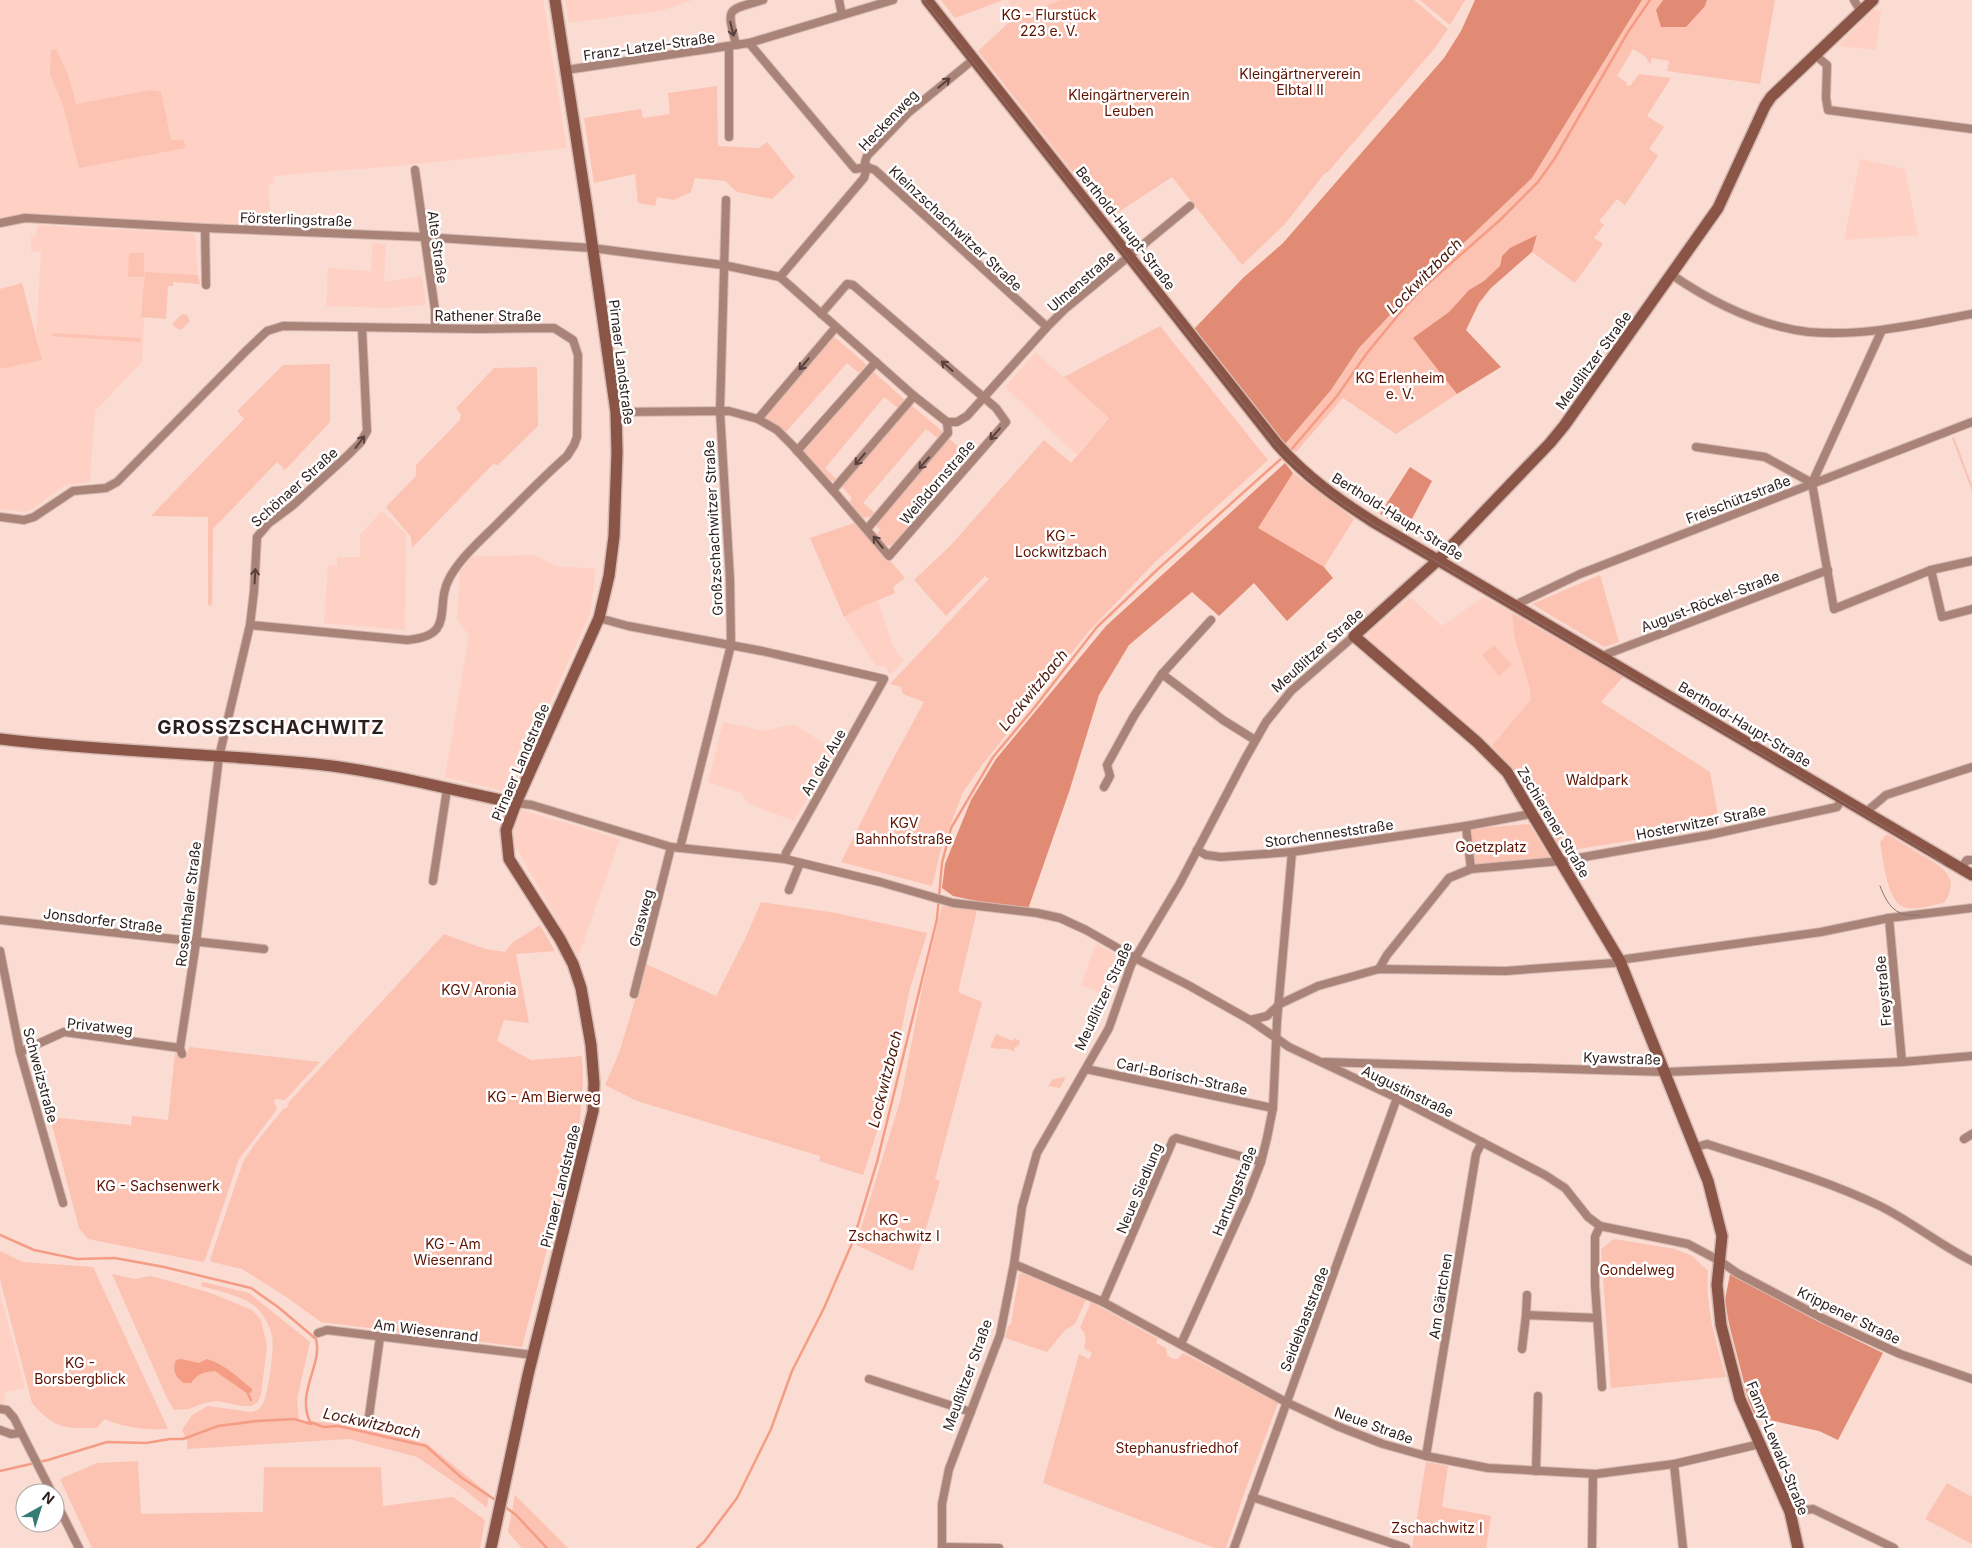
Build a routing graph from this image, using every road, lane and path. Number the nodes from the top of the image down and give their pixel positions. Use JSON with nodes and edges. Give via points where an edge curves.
{"nodes":[{"id":1,"x":554,"y":0,"type":"edge"},
{"id":2,"x":762,"y":0,"type":"edge"},
{"id":3,"x":839,"y":0,"type":"edge"},
{"id":4,"x":893,"y":0,"type":"edge"},
{"id":5,"x":927,"y":0,"type":"edge"},
{"id":6,"x":1854,"y":0,"type":"edge"},
{"id":7,"x":1873,"y":0,"type":"edge"},
{"id":8,"x":1860,"y":12,"type":"junction"},
{"id":9,"x":842,"y":15,"type":"junction"},
{"id":10,"x":750,"y":43,"type":"junction"},
{"id":11,"x":732,"y":46,"type":"junction"},
{"id":12,"x":1814,"y":55,"type":"junction"},
{"id":13,"x":974,"y":59,"type":"junction"},
{"id":14,"x":566,"y":70,"type":"junction"},
{"id":15,"x":1972,"y":129,"type":"edge"},
{"id":16,"x":729,"y":137,"type":"dead end"},
{"id":17,"x":866,"y":167,"type":"junction"},
{"id":18,"x":415,"y":170,"type":"dead end"},
{"id":19,"x":726,"y":200,"type":"dead end"},
{"id":20,"x":1190,"y":206,"type":"dead end"},
{"id":21,"x":0,"y":223,"type":"edge"},
{"id":22,"x":205,"y":228,"type":"junction"},
{"id":23,"x":424,"y":236,"type":"junction"},
{"id":24,"x":592,"y":248,"type":"junction"},
{"id":25,"x":1129,"y":256,"type":"junction"},
{"id":26,"x":723,"y":265,"type":"junction"},
{"id":27,"x":1672,"y":275,"type":"junction"},
{"id":28,"x":780,"y":277,"type":"junction"},
{"id":29,"x":206,"y":285,"type":"dead end"},
{"id":30,"x":821,"y":314,"type":"junction"},
{"id":31,"x":1972,"y":314,"type":"edge"},
{"id":32,"x":836,"y":327,"type":"junction"},
{"id":33,"x":1047,"y":327,"type":"junction"},
{"id":34,"x":362,"y":328,"type":"junction"},
{"id":35,"x":435,"y":328,"type":"junction"},
{"id":36,"x":1882,"y":330,"type":"junction"},
{"id":37,"x":876,"y":362,"type":"junction"},
{"id":38,"x":998,"y":383,"type":"joint"},
{"id":39,"x":914,"y":396,"type":"junction"},
{"id":40,"x":984,"y":398,"type":"junction"},
{"id":41,"x":720,"y":411,"type":"junction"},
{"id":42,"x":616,"y":412,"type":"junction"},
{"id":43,"x":758,"y":419,"type":"junction"},
{"id":44,"x":948,"y":422,"type":"junction"},
{"id":45,"x":1972,"y":422,"type":"edge"},
{"id":46,"x":1696,"y":447,"type":"dead end"},
{"id":47,"x":797,"y":451,"type":"junction"},
{"id":48,"x":1812,"y":483,"type":"junction"},
{"id":49,"x":833,"y":490,"type":"junction"},
{"id":50,"x":0,"y":517,"type":"edge"},
{"id":51,"x":867,"y":529,"type":"junction"},
{"id":52,"x":1439,"y":560,"type":"junction"},
{"id":53,"x":1972,"y":561,"type":"edge"},
{"id":54,"x":1828,"y":570,"type":"junction"},
{"id":55,"x":1931,"y":570,"type":"junction"},
{"id":56,"x":1514,"y":605,"type":"junction"},
{"id":57,"x":1972,"y":609,"type":"edge"},
{"id":58,"x":599,"y":618,"type":"junction"},
{"id":59,"x":1211,"y":620,"type":"dead end"},
{"id":60,"x":250,"y":625,"type":"junction"},
{"id":61,"x":1354,"y":636,"type":"junction"},
{"id":62,"x":731,"y":645,"type":"junction"},
{"id":63,"x":1604,"y":658,"type":"junction"},
{"id":64,"x":1162,"y":674,"type":"junction"},
{"id":65,"x":0,"y":739,"type":"edge"},
{"id":66,"x":1255,"y":740,"type":"junction"},
{"id":67,"x":219,"y":757,"type":"junction"},
{"id":68,"x":1972,"y":767,"type":"edge"},
{"id":69,"x":1104,"y":787,"type":"dead end"},
{"id":70,"x":447,"y":789,"type":"junction"},
{"id":71,"x":1842,"y":799,"type":"junction"},
{"id":72,"x":516,"y":803,"type":"junction"},
{"id":73,"x":1866,"y":812,"type":"junction"},
{"id":74,"x":1531,"y":814,"type":"junction"},
{"id":75,"x":1466,"y":826,"type":"junction"},
{"id":76,"x":671,"y":847,"type":"junction"},
{"id":77,"x":680,"y":848,"type":"junction"},
{"id":78,"x":1197,"y":850,"type":"junction"},
{"id":79,"x":1292,"y":852,"type":"junction"},
{"id":80,"x":785,"y":858,"type":"junction"},
{"id":81,"x":1972,"y":860,"type":"edge"},
{"id":82,"x":1561,"y":862,"type":"junction"},
{"id":83,"x":800,"y":863,"type":"junction"},
{"id":84,"x":1961,"y":868,"type":"junction"},
{"id":85,"x":1471,"y":869,"type":"junction"},
{"id":86,"x":1972,"y":875,"type":"edge"},
{"id":87,"x":434,"y":881,"type":"dead end"},
{"id":88,"x":789,"y":890,"type":"dead end"},
{"id":89,"x":1972,"y":908,"type":"edge"},
{"id":90,"x":1890,"y":918,"type":"junction"},
{"id":91,"x":0,"y":920,"type":"edge"},
{"id":92,"x":196,"y":943,"type":"junction"},
{"id":93,"x":264,"y":950,"type":"dead end"},
{"id":94,"x":0,"y":952,"type":"edge"},
{"id":95,"x":1136,"y":958,"type":"junction"},
{"id":96,"x":1620,"y":961,"type":"junction"},
{"id":97,"x":1379,"y":969,"type":"junction"},
{"id":98,"x":634,"y":994,"type":"dead end"},
{"id":99,"x":1280,"y":1004,"type":"junction"},
{"id":100,"x":1250,"y":1020,"type":"junction"},
{"id":101,"x":1277,"y":1040,"type":"junction"},
{"id":102,"x":181,"y":1051,"type":"joint"},
{"id":103,"x":20,"y":1052,"type":"junction"},
{"id":104,"x":1972,"y":1056,"type":"edge"},
{"id":105,"x":1322,"y":1062,"type":"junction"},
{"id":106,"x":1902,"y":1062,"type":"junction"},
{"id":107,"x":1086,"y":1069,"type":"junction"},
{"id":108,"x":1666,"y":1072,"type":"junction"},
{"id":109,"x":1397,"y":1098,"type":"junction"},
{"id":110,"x":1273,"y":1108,"type":"junction"},
{"id":111,"x":1972,"y":1134,"type":"edge"},
{"id":112,"x":1964,"y":1139,"type":"dead end"},
{"id":113,"x":1482,"y":1142,"type":"junction"},
{"id":114,"x":1696,"y":1146,"type":"junction"},
{"id":115,"x":1261,"y":1162,"type":"junction"},
{"id":116,"x":63,"y":1203,"type":"dead end"},
{"id":117,"x":1600,"y":1226,"type":"junction"},
{"id":118,"x":1720,"y":1261,"type":"junction"},
{"id":119,"x":1972,"y":1261,"type":"edge"},
{"id":120,"x":1014,"y":1264,"type":"junction"},
{"id":121,"x":1527,"y":1295,"type":"dead end"},
{"id":122,"x":1103,"y":1302,"type":"junction"},
{"id":123,"x":1526,"y":1315,"type":"junction"},
{"id":124,"x":1597,"y":1318,"type":"junction"},
{"id":125,"x":318,"y":1333,"type":"dead end"},
{"id":126,"x":380,"y":1337,"type":"junction"},
{"id":127,"x":1182,"y":1344,"type":"junction"},
{"id":128,"x":1522,"y":1349,"type":"dead end"},
{"id":129,"x":533,"y":1355,"type":"junction"},
{"id":130,"x":870,"y":1378,"type":"dead end"},
{"id":131,"x":1972,"y":1379,"type":"edge"},
{"id":132,"x":1602,"y":1387,"type":"dead end"},
{"id":133,"x":1538,"y":1396,"type":"dead end"},
{"id":134,"x":1286,"y":1402,"type":"junction"},
{"id":135,"x":0,"y":1409,"type":"edge"},
{"id":136,"x":971,"y":1412,"type":"junction"},
{"id":137,"x":370,"y":1416,"type":"dead end"},
{"id":138,"x":0,"y":1430,"type":"edge"},
{"id":139,"x":20,"y":1432,"type":"junction"},
{"id":140,"x":1760,"y":1444,"type":"junction"},
{"id":141,"x":1426,"y":1456,"type":"junction"},
{"id":142,"x":1674,"y":1464,"type":"junction"},
{"id":143,"x":1536,"y":1471,"type":"junction"},
{"id":144,"x":1593,"y":1474,"type":"junction"},
{"id":145,"x":47,"y":1483,"type":"edge"},
{"id":146,"x":1252,"y":1497,"type":"junction"},
{"id":147,"x":1790,"y":1512,"type":"junction"},
{"id":148,"x":65,"y":1520,"type":"edge"},
{"id":149,"x":79,"y":1548,"type":"edge"},
{"id":150,"x":491,"y":1548,"type":"edge"},
{"id":151,"x":942,"y":1548,"type":"edge"},
{"id":152,"x":999,"y":1548,"type":"edge"},
{"id":153,"x":1234,"y":1548,"type":"edge"},
{"id":154,"x":1406,"y":1548,"type":"edge"},
{"id":155,"x":1592,"y":1548,"type":"edge"},
{"id":156,"x":1683,"y":1548,"type":"edge"},
{"id":157,"x":1798,"y":1548,"type":"edge"},
{"id":158,"x":1894,"y":1548,"type":"edge"}],
"edges":[{"from":1,"to":14,"type":"street","name":"Pirnaer Landstraße"},
{"from":2,"to":11,"type":"street","name":"Franz-Latzel-Straße","one_way":true,"via":[[731,11]]},
{"from":3,"to":9,"type":"street"},
{"from":4,"to":9,"type":"street","name":"Franz-Latzel-Straße"},
{"from":5,"to":13,"type":"street","name":"Berthold-Haupt-Straße"},
{"from":6,"to":8,"type":"street"},
{"from":7,"to":8,"type":"street","name":"Meußlitzer Straße"},
{"from":8,"to":12,"type":"street","name":"Meußlitzer Straße"},
{"from":9,"to":10,"type":"street","name":"Franz-Latzel-Straße"},
{"from":10,"to":11,"type":"street","name":"Franz-Latzel-Straße"},
{"from":10,"to":17,"type":"street","name":"Kleinzschachwitzer Straße","via":[[846,160],[855,169]]},
{"from":11,"to":14,"type":"street","name":"Franz-Latzel-Straße"},
{"from":11,"to":16,"type":"street"},
{"from":12,"to":15,"type":"street","via":[[1827,66],[1828,110]]},
{"from":12,"to":27,"type":"street","name":"Meußlitzer Straße","via":[[1765,106],[1718,208]]},
{"from":17,"to":13,"type":"street","name":"Heckenweg","one_way":true,"via":[[867,156],[908,113]]},
{"from":13,"to":25,"type":"street","name":"Berthold-Haupt-Straße"},
{"from":14,"to":24,"type":"street","name":"Pirnaer Landstraße"},
{"from":17,"to":28,"type":"street","name":"Heckenweg","via":[[864,178]]},
{"from":17,"to":33,"type":"street","name":"Kleinzschachwitzer Straße","via":[[875,170],[898,190]]},
{"from":18,"to":23,"type":"street","name":"Alte Straße"},
{"from":19,"to":26,"type":"street","name":"Großzschachwitzer Straße"},
{"from":20,"to":25,"type":"street","name":"Ulmenstraße"},
{"from":21,"to":22,"type":"street","name":"Försterlingstraße","via":[[25,218]]},
{"from":22,"to":23,"type":"street","name":"Försterlingstraße"},
{"from":22,"to":29,"type":"street"},
{"from":23,"to":24,"type":"street","name":"Försterlingstraße"},
{"from":23,"to":35,"type":"street","name":"Alte Straße"},
{"from":24,"to":26,"type":"street"},
{"from":24,"to":42,"type":"street","name":"Pirnaer Landstraße"},
{"from":25,"to":33,"type":"street","name":"Ulmenstraße"},
{"from":25,"to":52,"type":"street","name":"Berthold-Haupt-Straße","via":[[1292,461],[1340,501]]},
{"from":26,"to":28,"type":"street"},
{"from":26,"to":41,"type":"street","name":"Großzschachwitzer Straße"},
{"from":27,"to":36,"type":"street","via":[[1727,308],[1771,324],[1810,332]]},
{"from":27,"to":52,"type":"street","name":"Meußlitzer Straße","via":[[1555,438]]},
{"from":28,"to":30,"type":"street"},
{"from":30,"to":32,"type":"street"},
{"from":40,"to":30,"type":"street","name":"Weißdornstraße","one_way":true,"via":[[853,285],[847,284]]},
{"from":31,"to":36,"type":"street"},
{"from":32,"to":37,"type":"street"},
{"from":32,"to":43,"type":"street","one_way":true},
{"from":33,"to":38,"type":"street","name":"Ulmenstraße"},
{"from":34,"to":35,"type":"street","name":"Rathener Straße"},
{"from":34,"to":50,"type":"street","name":"Rathener Straße","via":[[283,326],[267,331],[117,482],[106,488],[73,490],[34,518]]},
{"from":60,"to":34,"type":"street","name":"Schönaer Straße","one_way":true,"via":[[257,537],[268,523],[292,506],[347,456],[367,432]]},
{"from":35,"to":60,"type":"street","name":"Rathener Straße","via":[[554,328],[573,340],[578,355],[577,437],[574,445],[471,550],[450,576],[441,620],[434,633],[407,640]]},
{"from":36,"to":48,"type":"street"},
{"from":37,"to":39,"type":"street"},
{"from":37,"to":47,"type":"street"},
{"from":38,"to":40,"type":"street","name":"Weißdornstraße"},
{"from":39,"to":44,"type":"street"},
{"from":39,"to":49,"type":"street","one_way":true},
{"from":40,"to":44,"type":"street","name":"Weißdornstraße","via":[[967,416],[957,422]]},
{"from":40,"to":51,"type":"street","name":"Weißdornstraße","one_way":true,"via":[[1006,422],[889,556]]},
{"from":41,"to":42,"type":"street","name":"Weißdornstraße"},
{"from":41,"to":43,"type":"street","name":"Weißdornstraße"},
{"from":41,"to":62,"type":"street","name":"Großzschachwitzer Straße"},
{"from":42,"to":58,"type":"street","name":"Pirnaer Landstraße","via":[[614,536]]},
{"from":43,"to":47,"type":"street","name":"Weißdornstraße","via":[[777,430]]},
{"from":44,"to":51,"type":"street","name":"Weißdornstraße","one_way":true,"via":[[948,434]]},
{"from":45,"to":48,"type":"street","name":"Freischützstraße"},
{"from":46,"to":48,"type":"street","via":[[1765,457]]},
{"from":47,"to":49,"type":"street","name":"Weißdornstraße"},
{"from":48,"to":54,"type":"street"},
{"from":48,"to":56,"type":"street","name":"Freischützstraße","via":[[1580,574]]},
{"from":49,"to":51,"type":"street","name":"Weißdornstraße"},
{"from":52,"to":56,"type":"street","name":"Berthold-Haupt-Straße"},
{"from":52,"to":61,"type":"street","name":"Meußlitzer Straße"},
{"from":53,"to":55,"type":"street"},
{"from":54,"to":55,"type":"street","via":[[1834,609]]},
{"from":54,"to":63,"type":"street","name":"August-Röckel-Straße","via":[[1607,654]]},
{"from":55,"to":57,"type":"street","via":[[1942,617]]},
{"from":56,"to":63,"type":"street","name":"Berthold-Haupt-Straße"},
{"from":58,"to":62,"type":"street"},
{"from":58,"to":72,"type":"street","name":"Pirnaer Landstraße"},
{"from":59,"to":64,"type":"street"},
{"from":60,"to":67,"type":"street","name":"Schönaer Straße"},
{"from":61,"to":66,"type":"street","name":"Meußlitzer Straße","via":[[1292,691]]},
{"from":61,"to":74,"type":"street","name":"Zschierener Straße","via":[[1496,760],[1507,772]]},
{"from":62,"to":77,"type":"street","name":"Großzschachwitzer Straße"},
{"from":62,"to":80,"type":"street","name":"An der Aue","via":[[884,679]]},
{"from":63,"to":71,"type":"street","name":"Berthold-Haupt-Straße"},
{"from":64,"to":66,"type":"street"},
{"from":64,"to":69,"type":"street","via":[[1106,765],[1110,776]]},
{"from":65,"to":67,"type":"street"},
{"from":66,"to":78,"type":"street","name":"Meußlitzer Straße"},
{"from":67,"to":70,"type":"street","via":[[316,764]]},
{"from":67,"to":92,"type":"street","name":"Rosenthaler Straße"},
{"from":68,"to":73,"type":"street","via":[[1886,795]]},
{"from":70,"to":72,"type":"street"},
{"from":70,"to":87,"type":"street"},
{"from":71,"to":73,"type":"street","name":"Berthold-Haupt-Straße"},
{"from":71,"to":82,"type":"street","name":"Hosterwitzer Straße","via":[[1837,807]]},
{"from":72,"to":76,"type":"street","name":"Kyawstraße"},
{"from":72,"to":129,"type":"street","name":"Pirnaer Landstraße","via":[[506,830],[509,859],[573,964],[581,988],[594,1083],[587,1142]]},
{"from":73,"to":84,"type":"street","name":"Berthold-Haupt-Straße"},
{"from":74,"to":75,"type":"street"},
{"from":74,"to":82,"type":"street","name":"Zschierener Straße"},
{"from":75,"to":79,"type":"street","name":"Storchenneststraße"},
{"from":75,"to":85,"type":"street"},
{"from":76,"to":77,"type":"street","name":"Kyawstraße"},
{"from":76,"to":98,"type":"street","name":"Grasweg"},
{"from":77,"to":80,"type":"street","name":"Kyawstraße"},
{"from":78,"to":79,"type":"street","name":"Storchenneststraße","via":[[1221,857]]},
{"from":78,"to":95,"type":"street","name":"Meußlitzer Straße"},
{"from":79,"to":99,"type":"street"},
{"from":80,"to":83,"type":"street","name":"Kyawstraße"},
{"from":81,"to":84,"type":"street","via":[[1967,860]]},
{"from":82,"to":85,"type":"street"},
{"from":82,"to":96,"type":"street","name":"Zschierener Straße"},
{"from":83,"to":88,"type":"street"},
{"from":83,"to":95,"type":"street","name":"Kyawstraße","via":[[952,903],[1060,918]]},
{"from":84,"to":86,"type":"street","name":"Berthold-Haupt-Straße"},
{"from":85,"to":97,"type":"street","via":[[1449,878]]},
{"from":89,"to":90,"type":"street"},
{"from":90,"to":96,"type":"street","via":[[1820,932]]},
{"from":90,"to":106,"type":"street","name":"Freystraße"},
{"from":91,"to":92,"type":"street","name":"Jonsdorfer Straße"},
{"from":92,"to":93,"type":"street","name":"Jonsdorfer Straße"},
{"from":92,"to":102,"type":"street","name":"Rosenthaler Straße"},
{"from":94,"to":103,"type":"street","name":"Schweizstraße"},
{"from":95,"to":100,"type":"street","name":"Kyawstraße"},
{"from":95,"to":107,"type":"street","name":"Meußlitzer Straße","via":[[1108,1028]]},
{"from":96,"to":97,"type":"street","via":[[1505,970]]},
{"from":96,"to":108,"type":"street","name":"Zschierener Straße"},
{"from":97,"to":99,"type":"street","via":[[1318,986]]},
{"from":99,"to":100,"type":"street","via":[[1267,1016]]},
{"from":99,"to":101,"type":"street","name":"Hartungstraße"},
{"from":100,"to":101,"type":"street","name":"Kyawstraße"},
{"from":101,"to":105,"type":"street","name":"Kyawstraße"},
{"from":101,"to":110,"type":"street","name":"Hartungstraße"},
{"from":102,"to":103,"type":"street","name":"Privatweg","via":[[64,1032]]},
{"from":103,"to":116,"type":"street","name":"Schweizstraße"},
{"from":104,"to":106,"type":"street","name":"Kyawstraße"},
{"from":105,"to":108,"type":"street","name":"Kyawstraße"},
{"from":105,"to":109,"type":"street","name":"Augustinstraße"},
{"from":106,"to":108,"type":"street","name":"Kyawstraße"},
{"from":107,"to":110,"type":"street","name":"Carl-Borisch-Straße"},
{"from":107,"to":120,"type":"street","name":"Meußlitzer Straße","via":[[1038,1153],[1022,1207]]},
{"from":108,"to":114,"type":"street","name":"Fanny-Lewald-Straße"},
{"from":109,"to":113,"type":"street","name":"Augustinstraße"},
{"from":109,"to":134,"type":"street","name":"Seidelbaststraße"},
{"from":110,"to":115,"type":"street","name":"Hartungstraße"},
{"from":111,"to":112,"type":"street"},
{"from":113,"to":117,"type":"street","via":[[1564,1188],[1588,1218]]},
{"from":113,"to":141,"type":"street","name":"Am Gärtchen","via":[[1476,1154]]},
{"from":114,"to":118,"type":"street","name":"Fanny-Lewald-Straße","via":[[1722,1236]]},
{"from":114,"to":119,"type":"street","via":[[1707,1144],[1845,1191],[1881,1207]]},
{"from":115,"to":122,"type":"street","name":"Neue Siedlung","via":[[1176,1138],[1173,1140]]},
{"from":115,"to":127,"type":"street","name":"Hartungstraße"},
{"from":117,"to":118,"type":"street","via":[[1688,1244]]},
{"from":117,"to":124,"type":"street","via":[[1595,1237]]},
{"from":118,"to":131,"type":"street","name":"Krippener Straße","via":[[1834,1324],[1900,1354]]},
{"from":118,"to":140,"type":"street","name":"Fanny-Lewald-Straße","via":[[1717,1285],[1721,1325],[1740,1399]]},
{"from":120,"to":122,"type":"street","name":"Neue Straße"},
{"from":120,"to":136,"type":"street","name":"Meußlitzer Straße","via":[[1000,1335]]},
{"from":121,"to":123,"type":"street"},
{"from":122,"to":127,"type":"street","name":"Neue Straße"},
{"from":123,"to":124,"type":"street"},
{"from":123,"to":128,"type":"street"},
{"from":124,"to":132,"type":"street"},
{"from":125,"to":126,"type":"street","name":"Am Wiesenrand","via":[[327,1330]]},
{"from":126,"to":129,"type":"street","name":"Am Wiesenrand"},
{"from":126,"to":137,"type":"street"},
{"from":127,"to":134,"type":"street","name":"Neue Straße"},
{"from":129,"to":150,"type":"street","name":"Pirnaer Landstraße"},
{"from":130,"to":136,"type":"street"},
{"from":133,"to":143,"type":"street"},
{"from":134,"to":141,"type":"street","name":"Neue Straße","via":[[1337,1426]]},
{"from":134,"to":146,"type":"street","name":"Seidelbaststraße"},
{"from":135,"to":139,"type":"street","via":[[7,1410],[14,1418]]},
{"from":136,"to":151,"type":"street","name":"Meußlitzer Straße","via":[[949,1469],[942,1504]]},
{"from":138,"to":139,"type":"street","via":[[11,1434]]},
{"from":139,"to":145,"type":"street"},
{"from":140,"to":142,"type":"street","name":"Neue Straße"},
{"from":140,"to":147,"type":"street","name":"Fanny-Lewald-Straße"},
{"from":141,"to":143,"type":"street","name":"Neue Straße","via":[[1488,1468]]},
{"from":142,"to":144,"type":"street","name":"Neue Straße"},
{"from":142,"to":156,"type":"street"},
{"from":143,"to":144,"type":"street","name":"Neue Straße"},
{"from":144,"to":155,"type":"street"},
{"from":146,"to":153,"type":"street","name":"Seidelbaststraße"},
{"from":146,"to":154,"type":"street"},
{"from":147,"to":157,"type":"street","name":"Fanny-Lewald-Straße"},
{"from":147,"to":158,"type":"street","via":[[1812,1509]]},
{"from":148,"to":149,"type":"street"},
{"from":151,"to":152,"type":"street"}]}
